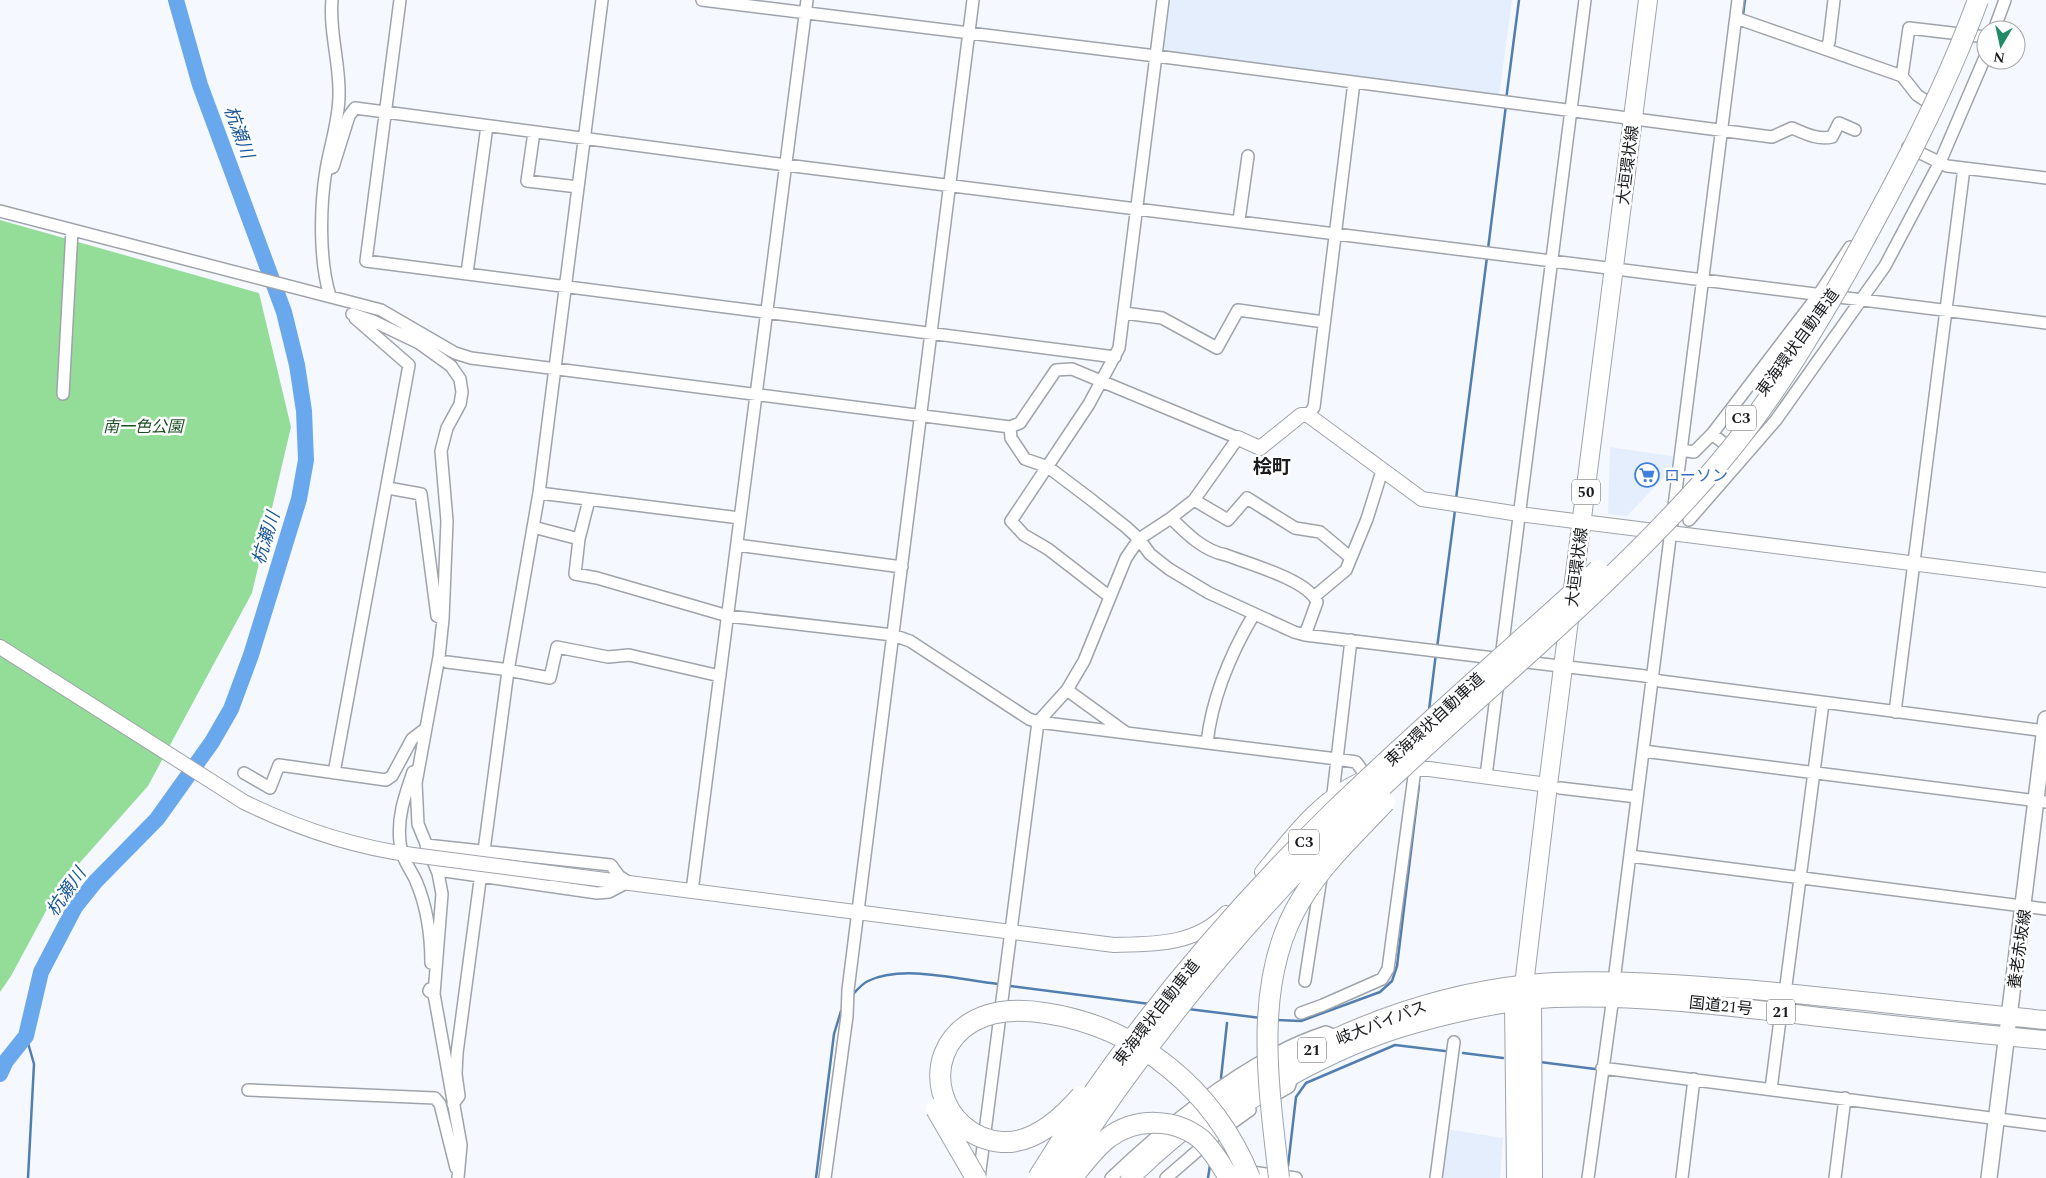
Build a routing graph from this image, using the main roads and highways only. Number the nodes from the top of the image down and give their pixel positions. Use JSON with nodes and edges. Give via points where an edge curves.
{"nodes":[{"id":1,"x":1648,"y":0,"type":"edge"},
{"id":2,"x":1978,"y":0,"type":"edge"},
{"id":3,"x":1845,"y":274,"type":"junction"},
{"id":4,"x":1552,"y":633,"type":"junction"},
{"id":5,"x":2045,"y":727,"type":"edge"},
{"id":6,"x":2041,"y":801,"type":"edge"},
{"id":7,"x":1243,"y":906,"type":"junction"},
{"id":8,"x":1614,"y":989,"type":"junction"},
{"id":9,"x":1523,"y":996,"type":"junction"},
{"id":10,"x":2009,"y":1016,"type":"junction"},
{"id":11,"x":2046,"y":1020,"type":"edge"},
{"id":12,"x":2007,"y":1036,"type":"junction"},
{"id":13,"x":2046,"y":1040,"type":"edge"},
{"id":14,"x":978,"y":1178,"type":"edge"},
{"id":15,"x":1038,"y":1178,"type":"edge"},
{"id":16,"x":1057,"y":1178,"type":"edge"},
{"id":17,"x":1072,"y":1178,"type":"edge"},
{"id":18,"x":1130,"y":1178,"type":"edge"},
{"id":19,"x":1147,"y":1178,"type":"edge"},
{"id":20,"x":1229,"y":1178,"type":"edge"},
{"id":21,"x":1250,"y":1178,"type":"edge"},
{"id":22,"x":1260,"y":1178,"type":"edge"},
{"id":23,"x":1280,"y":1178,"type":"edge"},
{"id":24,"x":1517,"y":1178,"type":"edge"},
{"id":25,"x":1532,"y":1178,"type":"edge"},
{"id":26,"x":1989,"y":1178,"type":"edge"}],
"edges":[{"from":1,"to":9,"type":"main road","name":"大垣環状線","number":"50","via":[[1563,666],[1554,786]]},
{"from":2,"to":3,"type":"highway","name":"東海環状自動車道","number":"C3","bridge":true,"via":[[1941,92],[1913,150]]},
{"from":3,"to":4,"type":"highway","name":"東海環状自動車道","number":"C3","bridge":true,"via":[[1785,376],[1716,467]]},
{"from":3,"to":7,"type":"highway","name":"東海環状自動車道","number":"C3","bridge":true,"via":[[1742,417],[1659,510],[1620,550],[1334,812]]},
{"from":4,"to":16,"type":"highway","name":"東海環状自動車道","number":"C3","bridge":true,"via":[[1346,821],[1276,895],[1207,971],[1162,1027]]},
{"from":4,"to":23,"type":"highway","bridge":true,"via":[[1408,776],[1332,859],[1309,887],[1290,921],[1274,963],[1268,1005],[1268,1049]]},
{"from":5,"to":6,"type":"main road","name":"養老赤坂線"},
{"from":6,"to":10,"type":"main road","name":"養老赤坂線"},
{"from":7,"to":15,"type":"highway","name":"東海環状自動車道","number":"C3","bridge":true,"via":[[1145,1024]]},
{"from":7,"to":21,"type":"highway","bridge":true,"via":[[1205,943],[1158,997],[1147,1011],[1131,1032],[1125,1040],[1078,1100],[1047,1128],[1018,1141],[992,1141],[980,1137],[959,1123],[951,1112],[940,1081],[943,1058],[952,1039],[960,1030],[984,1016],[1015,1010],[1077,1020],[1119,1036],[1127,1040],[1184,1080],[1227,1131]]},
{"from":8,"to":9,"type":"main road","name":"国道21号","number":"21"},
{"from":8,"to":10,"type":"main road","name":"国道21号","number":"21","via":[[1785,993]]},
{"from":8,"to":12,"type":"main road","name":"国道21号","number":"21","via":[[1658,999]]},
{"from":9,"to":18,"type":"main road","name":"岐大バイパス","number":"21","via":[[1459,996],[1411,1009],[1338,1037],[1284,1064],[1216,1107],[1186,1128]]},
{"from":9,"to":19,"type":"main road","name":"岐大バイパス","number":"21","via":[[1415,1023],[1328,1056],[1293,1074],[1194,1137]]},
{"from":9,"to":24,"type":"highway"},
{"from":9,"to":25,"type":"highway"},
{"from":10,"to":11,"type":"main road","name":"国道21号","number":"21"},
{"from":10,"to":12,"type":"main road","name":"養老赤坂線"},
{"from":12,"to":13,"type":"main road","name":"国道21号","number":"21"},
{"from":12,"to":26,"type":"main road","name":"養老赤坂線"},
{"from":14,"to":22,"type":"highway","bridge":true,"via":[[939,1116],[930,1091],[931,1062],[941,1037],[959,1016],[985,1004],[1016,1000],[1040,1001],[1082,1010],[1125,1027],[1156,1044],[1192,1073],[1224,1109],[1247,1146]]},
{"from":17,"to":20,"type":"highway","bridge":true,"via":[[1110,1136],[1150,1122],[1176,1126],[1202,1140]]}]}
